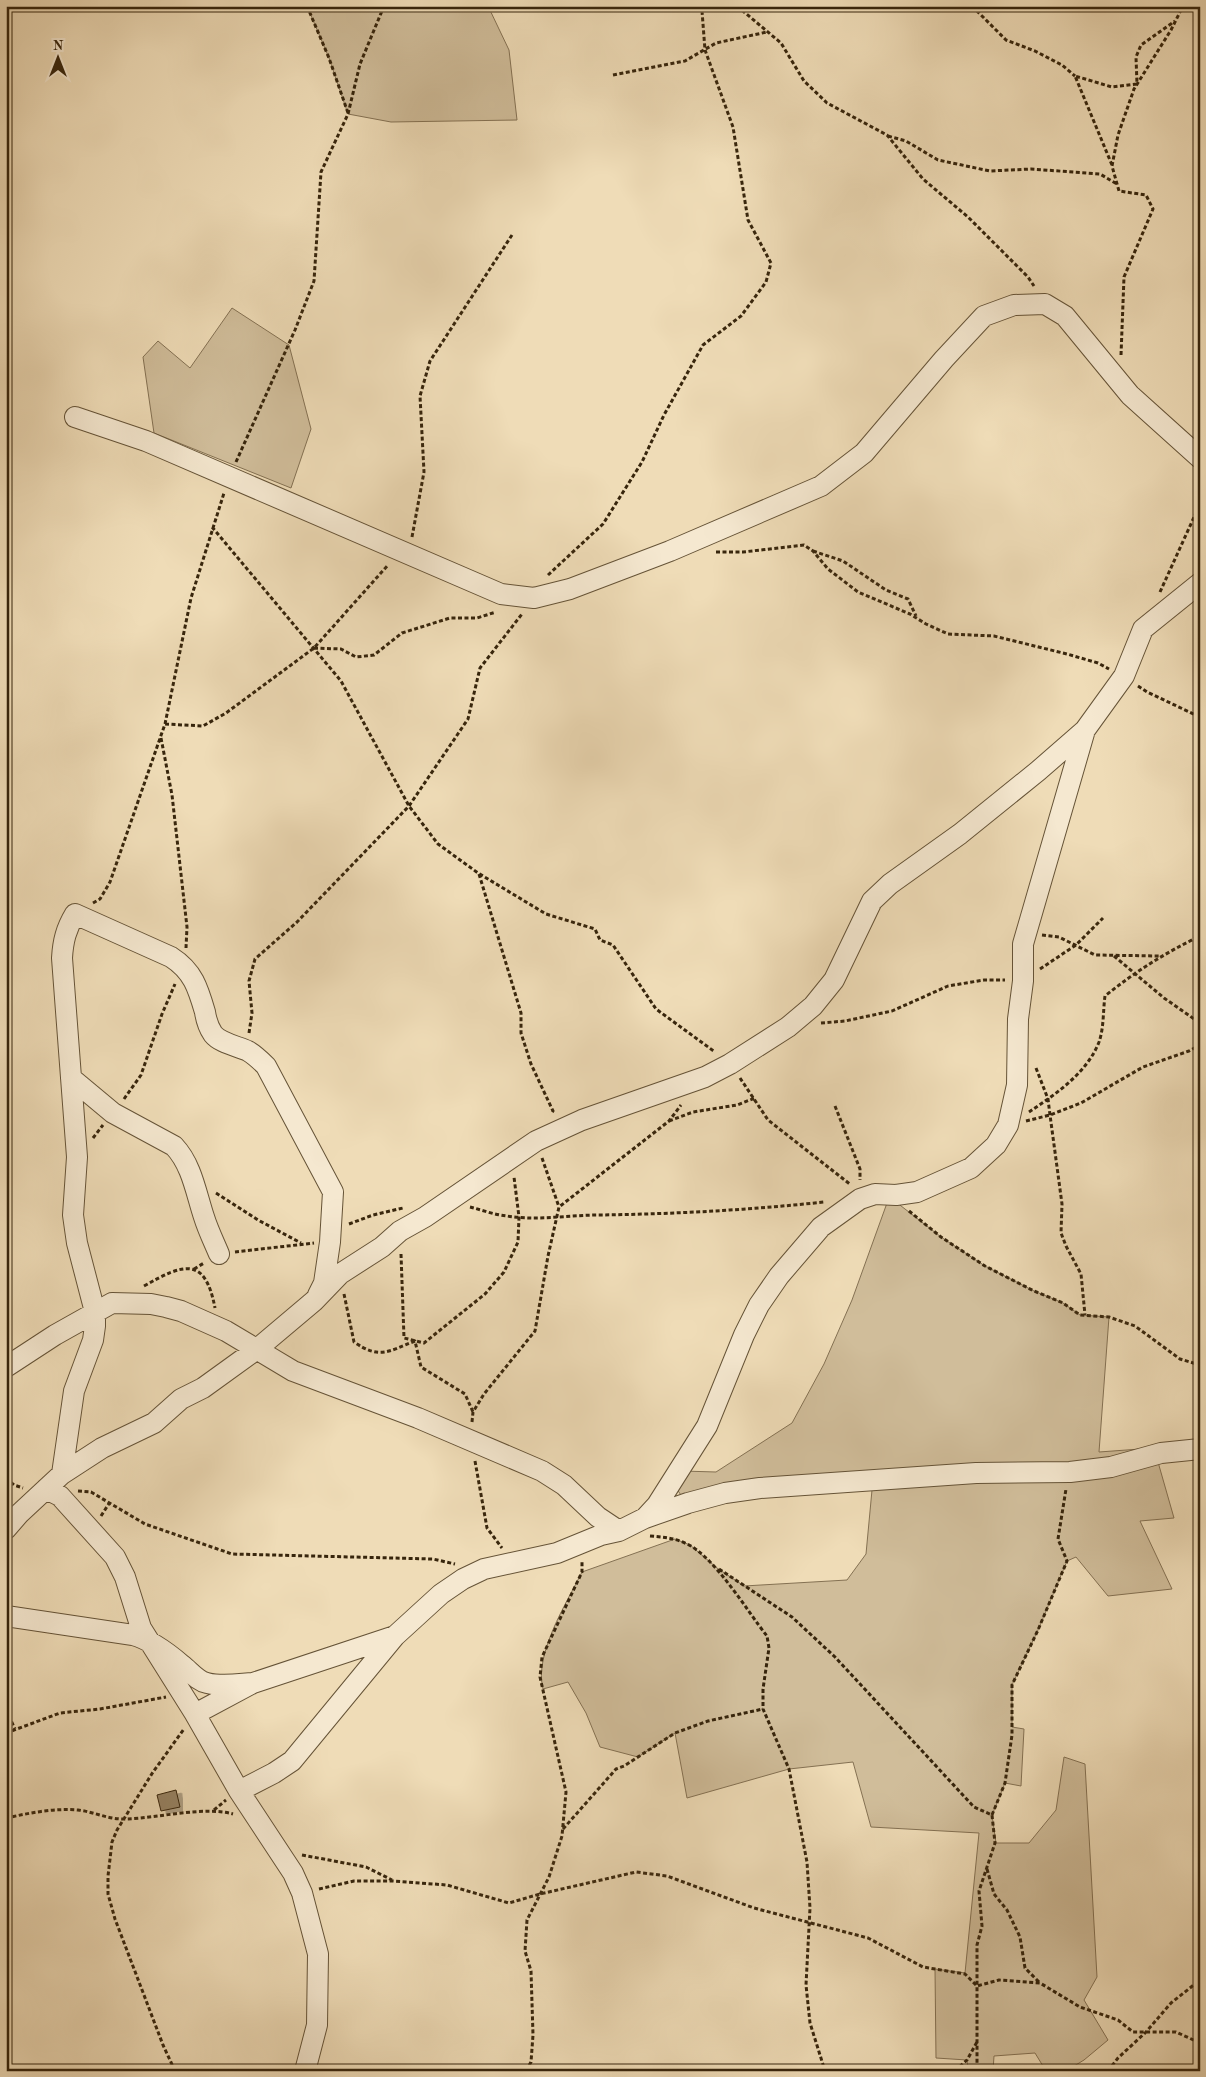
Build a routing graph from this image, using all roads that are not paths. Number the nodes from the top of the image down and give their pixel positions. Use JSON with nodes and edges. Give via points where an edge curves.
{"nodes":[{"id":1,"x":75,"y":417,"type":"dead end"},
{"id":2,"x":1200,"y":458,"type":"edge"},
{"id":3,"x":1200,"y":583,"type":"edge"},
{"id":4,"x":1085,"y":730,"type":"junction"},
{"id":5,"x":71,"y":1078,"type":"junction"},
{"id":6,"x":219,"y":1254,"type":"road end"},
{"id":7,"x":314,"y":1301,"type":"junction"},
{"id":8,"x":95,"y":1312,"type":"junction"},
{"id":9,"x":257,"y":1349,"type":"junction"},
{"id":10,"x":6,"y":1367,"type":"edge"},
{"id":11,"x":1200,"y":1449,"type":"edge"},
{"id":12,"x":62,"y":1474,"type":"junction"},
{"id":13,"x":52,"y":1492,"type":"junction"},
{"id":14,"x":646,"y":1527,"type":"junction"},
{"id":15,"x":6,"y":1529,"type":"edge"},
{"id":16,"x":620,"y":1531,"type":"junction"},
{"id":17,"x":6,"y":1616,"type":"edge"},
{"id":18,"x":395,"y":1636,"type":"junction"},
{"id":19,"x":149,"y":1641,"type":"junction"},
{"id":20,"x":253,"y":1683,"type":"junction"},
{"id":21,"x":195,"y":1714,"type":"junction"},
{"id":22,"x":239,"y":1791,"type":"junction"},
{"id":23,"x":305,"y":2071,"type":"edge"}],
"edges":[{"from":1,"to":2,"type":"street","via":[[146,442],[501,594],[534,598],[570,589],[688,543],[821,486],[864,453],[984,316],[1014,305],[1045,304],[1065,316],[1130,395]]},
{"from":3,"to":4,"type":"street","via":[[1143,629],[1124,676]]},
{"from":4,"to":7,"type":"street","via":[[960,834],[890,884],[872,901],[834,980],[813,1006],[788,1027],[705,1077],[582,1120],[536,1141],[340,1274]]},
{"from":4,"to":14,"type":"street","via":[[1023,944],[1017,1085],[1008,1126],[996,1145],[971,1168],[917,1192],[861,1197],[821,1227],[759,1305],[707,1426]]},
{"from":5,"to":6,"type":"street","via":[[113,1113],[174,1146],[190,1172]]},
{"from":5,"to":7,"type":"street","via":[[63,942],[75,914],[184,965],[191,974],[214,1034],[220,1040],[255,1055],[266,1066],[332,1192],[324,1283]]},
{"from":5,"to":8,"type":"street","via":[[77,1158],[74,1227]]},
{"from":7,"to":9,"type":"street"},
{"from":8,"to":9,"type":"street","via":[[112,1303],[151,1304],[181,1312],[226,1331]]},
{"from":8,"to":10,"type":"street"},
{"from":8,"to":12,"type":"street","via":[[93,1340],[77,1378],[70,1408]]},
{"from":9,"to":12,"type":"street","via":[[203,1388],[181,1399],[154,1423],[102,1448]]},
{"from":9,"to":16,"type":"street","via":[[293,1371],[418,1418],[555,1478],[598,1517]]},
{"from":11,"to":14,"type":"street","via":[[1161,1453],[1111,1467],[1070,1472],[976,1473],[760,1488],[688,1503]]},
{"from":12,"to":13,"type":"street"},
{"from":13,"to":15,"type":"street"},
{"from":13,"to":19,"type":"street","via":[[116,1557],[141,1628]]},
{"from":14,"to":16,"type":"street"},
{"from":16,"to":18,"type":"street","via":[[600,1535],[557,1553],[484,1569],[440,1594]]},
{"from":17,"to":19,"type":"street","via":[[127,1634]]},
{"from":18,"to":20,"type":"street"},
{"from":18,"to":22,"type":"street","via":[[292,1761]]},
{"from":19,"to":20,"type":"street","via":[[207,1684]]},
{"from":19,"to":21,"type":"street"},
{"from":20,"to":21,"type":"street"},
{"from":21,"to":22,"type":"street"},
{"from":22,"to":23,"type":"street","via":[[293,1874],[302,1893],[318,1954],[316,2025]]}]}
